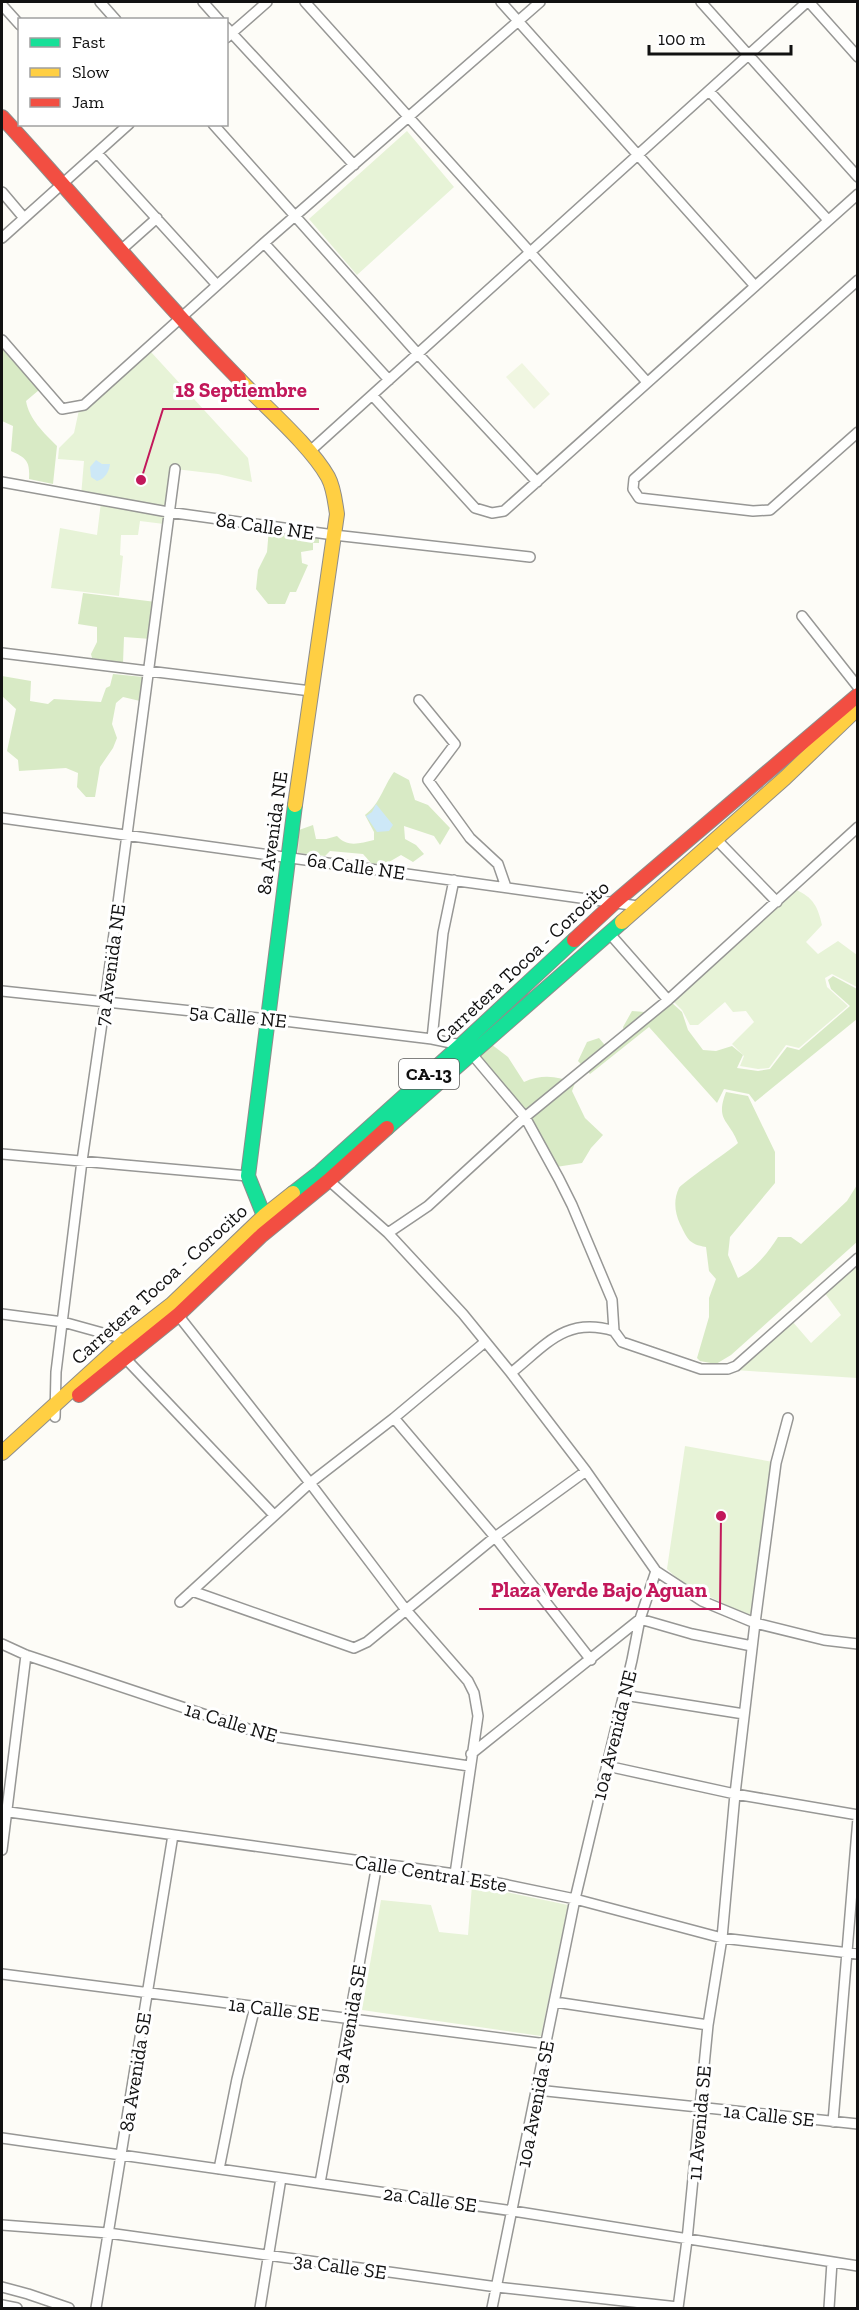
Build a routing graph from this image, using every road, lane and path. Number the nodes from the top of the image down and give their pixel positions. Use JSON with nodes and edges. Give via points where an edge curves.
{"nodes":[{"id":1,"x":100,"y":2,"type":"edge"},
{"id":2,"x":203,"y":2,"type":"edge"},
{"id":3,"x":267,"y":2,"type":"edge"},
{"id":4,"x":305,"y":2,"type":"edge"},
{"id":5,"x":501,"y":2,"type":"edge"},
{"id":6,"x":540,"y":2,"type":"edge"},
{"id":7,"x":701,"y":2,"type":"edge"},
{"id":8,"x":808,"y":2,"type":"edge"},
{"id":9,"x":2,"y":6,"type":"edge"},
{"id":10,"x":114,"y":18,"type":"edge"},
{"id":11,"x":217,"y":18,"type":"edge"},
{"id":12,"x":518,"y":21,"type":"junction"},
{"id":13,"x":18,"y":23,"type":"edge"},
{"id":14,"x":228,"y":33,"type":"edge"},
{"id":15,"x":748,"y":54,"type":"junction"},
{"id":16,"x":858,"y":57,"type":"edge"},
{"id":17,"x":709,"y":91,"type":"junction"},
{"id":18,"x":2,"y":117,"type":"edge"},
{"id":19,"x":408,"y":117,"type":"junction"},
{"id":20,"x":215,"y":126,"type":"edge"},
{"id":21,"x":117,"y":128,"type":"edge"},
{"id":22,"x":97,"y":153,"type":"junction"},
{"id":23,"x":638,"y":154,"type":"junction"},
{"id":24,"x":354,"y":165,"type":"junction"},
{"id":25,"x":858,"y":177,"type":"edge"},
{"id":26,"x":63,"y":183,"type":"junction"},
{"id":27,"x":2,"y":192,"type":"edge"},
{"id":28,"x":858,"y":194,"type":"edge"},
{"id":29,"x":295,"y":215,"type":"junction"},
{"id":30,"x":24,"y":218,"type":"junction"},
{"id":31,"x":157,"y":218,"type":"junction"},
{"id":32,"x":828,"y":220,"type":"junction"},
{"id":33,"x":2,"y":238,"type":"edge"},
{"id":34,"x":264,"y":243,"type":"junction"},
{"id":35,"x":121,"y":250,"type":"junction"},
{"id":36,"x":530,"y":252,"type":"junction"},
{"id":37,"x":858,"y":280,"type":"edge"},
{"id":38,"x":217,"y":285,"type":"junction"},
{"id":39,"x":755,"y":286,"type":"junction"},
{"id":40,"x":180,"y":319,"type":"junction"},
{"id":41,"x":2,"y":340,"type":"edge"},
{"id":42,"x":418,"y":354,"type":"junction"},
{"id":43,"x":388,"y":380,"type":"junction"},
{"id":44,"x":647,"y":382,"type":"junction"},
{"id":45,"x":372,"y":395,"type":"junction"},
{"id":46,"x":858,"y":432,"type":"edge"},
{"id":47,"x":309,"y":452,"type":"junction"},
{"id":48,"x":175,"y":469,"type":"dead end"},
{"id":49,"x":2,"y":482,"type":"edge"},
{"id":50,"x":537,"y":482,"type":"junction"},
{"id":51,"x":168,"y":512,"type":"junction"},
{"id":52,"x":334,"y":535,"type":"junction"},
{"id":53,"x":530,"y":556,"type":"dead end"},
{"id":54,"x":802,"y":616,"type":"dead end"},
{"id":55,"x":2,"y":653,"type":"edge"},
{"id":56,"x":149,"y":671,"type":"junction"},
{"id":57,"x":858,"y":687,"type":"edge"},
{"id":58,"x":311,"y":691,"type":"junction"},
{"id":59,"x":858,"y":695,"type":"edge"},
{"id":60,"x":418,"y":700,"type":"dead end"},
{"id":61,"x":858,"y":708,"type":"edge"},
{"id":62,"x":2,"y":818,"type":"edge"},
{"id":63,"x":858,"y":827,"type":"edge"},
{"id":64,"x":127,"y":835,"type":"junction"},
{"id":65,"x":716,"y":839,"type":"junction"},
{"id":66,"x":287,"y":857,"type":"junction"},
{"id":67,"x":454,"y":880,"type":"junction"},
{"id":68,"x":506,"y":887,"type":"junction"},
{"id":69,"x":777,"y":902,"type":"junction"},
{"id":70,"x":614,"y":903,"type":"junction"},
{"id":71,"x":638,"y":906,"type":"junction"},
{"id":72,"x":610,"y":934,"type":"junction"},
{"id":73,"x":2,"y":991,"type":"edge"},
{"id":74,"x":668,"y":1000,"type":"junction"},
{"id":75,"x":105,"y":1002,"type":"junction"},
{"id":76,"x":268,"y":1018,"type":"junction"},
{"id":77,"x":432,"y":1039,"type":"junction"},
{"id":78,"x":466,"y":1049,"type":"junction"},
{"id":79,"x":525,"y":1117,"type":"junction"},
{"id":80,"x":2,"y":1154,"type":"edge"},
{"id":81,"x":82,"y":1161,"type":"junction"},
{"id":82,"x":248,"y":1176,"type":"junction"},
{"id":83,"x":324,"y":1176,"type":"junction"},
{"id":84,"x":268,"y":1222,"type":"junction"},
{"id":85,"x":388,"y":1233,"type":"junction"},
{"id":86,"x":858,"y":1258,"type":"edge"},
{"id":87,"x":2,"y":1314,"type":"edge"},
{"id":88,"x":178,"y":1315,"type":"junction"},
{"id":89,"x":63,"y":1323,"type":"junction"},
{"id":90,"x":614,"y":1330,"type":"junction"},
{"id":91,"x":127,"y":1339,"type":"junction"},
{"id":92,"x":485,"y":1342,"type":"junction"},
{"id":93,"x":142,"y":1346,"type":"junction"},
{"id":94,"x":126,"y":1359,"type":"junction"},
{"id":95,"x":511,"y":1373,"type":"junction"},
{"id":96,"x":55,"y":1411,"type":"junction"},
{"id":97,"x":394,"y":1418,"type":"junction"},
{"id":98,"x":788,"y":1418,"type":"dead end"},
{"id":99,"x":2,"y":1453,"type":"edge"},
{"id":100,"x":2,"y":1466,"type":"edge"},
{"id":101,"x":586,"y":1470,"type":"junction"},
{"id":102,"x":310,"y":1484,"type":"junction"},
{"id":103,"x":274,"y":1515,"type":"junction"},
{"id":104,"x":495,"y":1537,"type":"junction"},
{"id":105,"x":656,"y":1571,"type":"junction"},
{"id":106,"x":192,"y":1591,"type":"junction"},
{"id":107,"x":180,"y":1602,"type":"dead end"},
{"id":108,"x":406,"y":1610,"type":"junction"},
{"id":109,"x":640,"y":1619,"type":"junction"},
{"id":110,"x":755,"y":1623,"type":"junction"},
{"id":111,"x":2,"y":1644,"type":"edge"},
{"id":112,"x":858,"y":1644,"type":"edge"},
{"id":113,"x":752,"y":1646,"type":"junction"},
{"id":114,"x":26,"y":1655,"type":"junction"},
{"id":115,"x":591,"y":1660,"type":"junction"},
{"id":116,"x":624,"y":1695,"type":"junction"},
{"id":117,"x":744,"y":1714,"type":"junction"},
{"id":118,"x":471,"y":1754,"type":"junction"},
{"id":119,"x":470,"y":1766,"type":"junction"},
{"id":120,"x":607,"y":1766,"type":"junction"},
{"id":121,"x":735,"y":1794,"type":"junction"},
{"id":122,"x":4,"y":1811,"type":"edge"},
{"id":123,"x":858,"y":1816,"type":"edge"},
{"id":124,"x":173,"y":1835,"type":"junction"},
{"id":125,"x":2,"y":1850,"type":"edge"},
{"id":126,"x":377,"y":1864,"type":"junction"},
{"id":127,"x":455,"y":1874,"type":"junction"},
{"id":128,"x":575,"y":1899,"type":"junction"},
{"id":129,"x":722,"y":1938,"type":"junction"},
{"id":130,"x":847,"y":1953,"type":"junction"},
{"id":131,"x":858,"y":1954,"type":"edge"},
{"id":132,"x":2,"y":1974,"type":"edge"},
{"id":133,"x":147,"y":1993,"type":"junction"},
{"id":134,"x":555,"y":2002,"type":"junction"},
{"id":135,"x":255,"y":2007,"type":"junction"},
{"id":136,"x":351,"y":2019,"type":"junction"},
{"id":137,"x":708,"y":2025,"type":"junction"},
{"id":138,"x":547,"y":2044,"type":"junction"},
{"id":139,"x":537,"y":2090,"type":"junction"},
{"id":140,"x":700,"y":2108,"type":"junction"},
{"id":141,"x":833,"y":2122,"type":"junction"},
{"id":142,"x":858,"y":2124,"type":"edge"},
{"id":143,"x":2,"y":2138,"type":"edge"},
{"id":144,"x":121,"y":2155,"type":"junction"},
{"id":145,"x":219,"y":2169,"type":"junction"},
{"id":146,"x":281,"y":2178,"type":"junction"},
{"id":147,"x":320,"y":2183,"type":"junction"},
{"id":148,"x":513,"y":2211,"type":"junction"},
{"id":149,"x":2,"y":2224,"type":"edge"},
{"id":150,"x":108,"y":2234,"type":"junction"},
{"id":151,"x":687,"y":2240,"type":"junction"},
{"id":152,"x":269,"y":2256,"type":"junction"},
{"id":153,"x":832,"y":2262,"type":"junction"},
{"id":154,"x":858,"y":2266,"type":"edge"},
{"id":155,"x":2,"y":2287,"type":"edge"},
{"id":156,"x":497,"y":2287,"type":"junction"},
{"id":157,"x":590,"y":2298,"type":"junction"},
{"id":158,"x":2,"y":2305,"type":"edge"},
{"id":159,"x":17,"y":2308,"type":"edge"},
{"id":160,"x":69,"y":2308,"type":"edge"},
{"id":161,"x":96,"y":2308,"type":"edge"},
{"id":162,"x":260,"y":2308,"type":"edge"},
{"id":163,"x":492,"y":2308,"type":"edge"},
{"id":164,"x":588,"y":2308,"type":"edge"},
{"id":165,"x":678,"y":2308,"type":"edge"},
{"id":166,"x":829,"y":2308,"type":"edge"}],
"edges":[{"from":1,"to":10,"type":"street"},
{"from":2,"to":11,"type":"street"},
{"from":3,"to":14,"type":"street"},
{"from":4,"to":19,"type":"street"},
{"from":5,"to":12,"type":"street"},
{"from":6,"to":12,"type":"street"},
{"from":7,"to":15,"type":"street"},
{"from":8,"to":15,"type":"street"},
{"from":8,"to":16,"type":"street"},
{"from":9,"to":13,"type":"street"},
{"from":12,"to":19,"type":"street"},
{"from":12,"to":23,"type":"street"},
{"from":14,"to":24,"type":"street"},
{"from":15,"to":17,"type":"street"},
{"from":15,"to":25,"type":"street"},
{"from":17,"to":23,"type":"street"},
{"from":17,"to":32,"type":"street"},
{"from":18,"to":26,"type":"main road"},
{"from":19,"to":24,"type":"street"},
{"from":19,"to":36,"type":"street"},
{"from":20,"to":29,"type":"street"},
{"from":21,"to":22,"type":"street"},
{"from":22,"to":26,"type":"street"},
{"from":22,"to":31,"type":"street"},
{"from":23,"to":36,"type":"street"},
{"from":23,"to":39,"type":"street"},
{"from":24,"to":29,"type":"street"},
{"from":26,"to":30,"type":"street"},
{"from":26,"to":35,"type":"main road"},
{"from":27,"to":30,"type":"street"},
{"from":28,"to":32,"type":"street"},
{"from":29,"to":34,"type":"street"},
{"from":29,"to":42,"type":"street"},
{"from":30,"to":33,"type":"street"},
{"from":31,"to":35,"type":"street"},
{"from":31,"to":38,"type":"street"},
{"from":32,"to":39,"type":"street"},
{"from":34,"to":38,"type":"street"},
{"from":34,"to":43,"type":"street"},
{"from":35,"to":40,"type":"main road"},
{"from":36,"to":42,"type":"street"},
{"from":36,"to":44,"type":"street"},
{"from":37,"to":46,"type":"street","via":[[634,479],[633,489],[639,498],[770,510]]},
{"from":38,"to":40,"type":"street"},
{"from":39,"to":44,"type":"street"},
{"from":40,"to":41,"type":"street","via":[[84,405],[72,408],[62,408]]},
{"from":40,"to":47,"type":"main road"},
{"from":42,"to":43,"type":"street"},
{"from":42,"to":50,"type":"street"},
{"from":43,"to":45,"type":"street"},
{"from":44,"to":50,"type":"street"},
{"from":45,"to":47,"type":"street"},
{"from":45,"to":50,"type":"street","via":[[475,508],[492,513],[504,511]]},
{"from":47,"to":52,"type":"main road","name":"8a Avenida NE","via":[[328,478],[334,495]]},
{"from":48,"to":51,"type":"street","name":"7a Avenida NE"},
{"from":49,"to":51,"type":"street","name":"8a Calle NE"},
{"from":51,"to":52,"type":"street","name":"8a Calle NE"},
{"from":51,"to":56,"type":"street","name":"7a Avenida NE"},
{"from":52,"to":53,"type":"street","name":"8a Calle NE"},
{"from":52,"to":58,"type":"main road","name":"8a Avenida NE"},
{"from":54,"to":57,"type":"street"},
{"from":55,"to":56,"type":"street"},
{"from":56,"to":58,"type":"street"},
{"from":56,"to":64,"type":"street","name":"7a Avenida NE"},
{"from":58,"to":66,"type":"main road","name":"8a Avenida NE"},
{"from":59,"to":70,"type":"main road","name":"Carretera Tocoa - Corocito","number":"CA-13"},
{"from":60,"to":68,"type":"street","via":[[455,744],[428,780],[470,838],[498,864]]},
{"from":61,"to":65,"type":"main road","name":"Carretera Tocoa - Corocito","number":"CA-13"},
{"from":62,"to":64,"type":"street","name":"6a Calle NE"},
{"from":63,"to":69,"type":"street"},
{"from":64,"to":66,"type":"street","name":"6a Calle NE"},
{"from":64,"to":75,"type":"street","name":"7a Avenida NE"},
{"from":65,"to":69,"type":"street"},
{"from":65,"to":71,"type":"main road","name":"Carretera Tocoa - Corocito","number":"CA-13"},
{"from":66,"to":67,"type":"street","name":"6a Calle NE"},
{"from":66,"to":76,"type":"main road","name":"8a Avenida NE"},
{"from":67,"to":68,"type":"street","name":"6a Calle NE"},
{"from":67,"to":77,"type":"street","via":[[443,933]]},
{"from":68,"to":70,"type":"street","name":"6a Calle NE"},
{"from":69,"to":74,"type":"street"},
{"from":70,"to":71,"type":"street","name":"6a Calle NE"},
{"from":70,"to":78,"type":"main road","name":"Carretera Tocoa - Corocito","number":"CA-13"},
{"from":71,"to":72,"type":"main road","name":"Carretera Tocoa - Corocito","number":"CA-13"},
{"from":72,"to":74,"type":"street"},
{"from":72,"to":78,"type":"main road","name":"Carretera Tocoa - Corocito","number":"CA-13"},
{"from":73,"to":75,"type":"street","name":"5a Calle NE"},
{"from":74,"to":79,"type":"street"},
{"from":75,"to":76,"type":"street","name":"5a Calle NE"},
{"from":75,"to":81,"type":"street","name":"7a Avenida NE"},
{"from":76,"to":77,"type":"street","name":"5a Calle NE"},
{"from":76,"to":82,"type":"main road","name":"8a Avenida NE"},
{"from":77,"to":78,"type":"street","name":"5a Calle NE"},
{"from":78,"to":79,"type":"street"},
{"from":78,"to":83,"type":"main road","name":"Carretera Tocoa - Corocito","number":"CA-13"},
{"from":79,"to":85,"type":"street","via":[[428,1206]]},
{"from":79,"to":90,"type":"street","via":[[572,1205],[612,1300]]},
{"from":80,"to":81,"type":"street"},
{"from":81,"to":82,"type":"street"},
{"from":81,"to":89,"type":"street","name":"7a Avenida NE"},
{"from":82,"to":84,"type":"main road"},
{"from":83,"to":84,"type":"main road","name":"Carretera Tocoa - Corocito","number":"CA-13"},
{"from":83,"to":85,"type":"street"},
{"from":84,"to":88,"type":"main road","name":"Carretera Tocoa - Corocito","number":"CA-13"},
{"from":84,"to":91,"type":"main road","name":"Carretera Tocoa - Corocito","number":"CA-13"},
{"from":85,"to":92,"type":"street"},
{"from":86,"to":90,"type":"street","via":[[728,1369],[701,1369],[653,1353],[622,1342]]},
{"from":87,"to":89,"type":"street"},
{"from":88,"to":93,"type":"main road","name":"Carretera Tocoa - Corocito","number":"CA-13"},
{"from":88,"to":102,"type":"street"},
{"from":89,"to":91,"type":"street"},
{"from":89,"to":96,"type":"street","name":"7a Avenida NE"},
{"from":90,"to":95,"type":"street","via":[[584,1325],[560,1333]]},
{"from":91,"to":93,"type":"street"},
{"from":91,"to":96,"type":"main road","name":"Carretera Tocoa - Corocito","number":"CA-13"},
{"from":92,"to":95,"type":"street"},
{"from":92,"to":97,"type":"street"},
{"from":93,"to":94,"type":"main road","name":"Carretera Tocoa - Corocito","number":"CA-13"},
{"from":94,"to":96,"type":"main road","name":"Carretera Tocoa - Corocito","number":"CA-13"},
{"from":94,"to":103,"type":"street"},
{"from":95,"to":101,"type":"street"},
{"from":96,"to":99,"type":"main road","name":"Carretera Tocoa - Corocito","number":"CA-13"},
{"from":96,"to":100,"type":"main road","name":"Carretera Tocoa - Corocito","number":"CA-13"},
{"from":97,"to":102,"type":"street"},
{"from":97,"to":104,"type":"street"},
{"from":98,"to":110,"type":"street","name":"11 Avenida SE","via":[[777,1463]]},
{"from":101,"to":104,"type":"street"},
{"from":101,"to":105,"type":"street"},
{"from":102,"to":103,"type":"street"},
{"from":102,"to":108,"type":"street"},
{"from":103,"to":106,"type":"street"},
{"from":104,"to":108,"type":"street"},
{"from":104,"to":115,"type":"street"},
{"from":105,"to":109,"type":"street","name":"10a Avenida NE"},
{"from":105,"to":110,"type":"street","via":[[702,1601]]},
{"from":106,"to":107,"type":"street"},
{"from":106,"to":108,"type":"street","via":[[354,1648]]},
{"from":108,"to":118,"type":"street","via":[[474,1693],[478,1716]]},
{"from":109,"to":113,"type":"street"},
{"from":109,"to":115,"type":"street"},
{"from":109,"to":116,"type":"street","name":"10a Avenida NE"},
{"from":110,"to":112,"type":"street"},
{"from":110,"to":113,"type":"street","name":"11 Avenida SE"},
{"from":111,"to":114,"type":"street","name":"1a Calle NE"},
{"from":113,"to":117,"type":"street","name":"11 Avenida SE"},
{"from":114,"to":119,"type":"street","name":"1a Calle NE","via":[[269,1736]]},
{"from":114,"to":122,"type":"street"},
{"from":115,"to":118,"type":"street"},
{"from":116,"to":117,"type":"street"},
{"from":116,"to":120,"type":"street","name":"10a Avenida NE"},
{"from":117,"to":121,"type":"street","name":"11 Avenida SE"},
{"from":118,"to":119,"type":"street"},
{"from":119,"to":127,"type":"street"},
{"from":120,"to":121,"type":"street"},
{"from":120,"to":128,"type":"street","name":"10a Avenida NE"},
{"from":121,"to":123,"type":"street"},
{"from":121,"to":129,"type":"street","name":"11 Avenida SE"},
{"from":122,"to":124,"type":"street","name":"Calle Central Este"},
{"from":122,"to":125,"type":"street"},
{"from":123,"to":130,"type":"street"},
{"from":124,"to":126,"type":"street","name":"Calle Central Este"},
{"from":124,"to":133,"type":"street","name":"8a Avenida SE"},
{"from":126,"to":127,"type":"street","name":"Calle Central Este"},
{"from":126,"to":136,"type":"street","name":"9a Avenida SE"},
{"from":127,"to":128,"type":"street","name":"Calle Central Este"},
{"from":128,"to":129,"type":"street","name":"Calle Central Este"},
{"from":128,"to":134,"type":"street","name":"10a Avenida SE"},
{"from":129,"to":130,"type":"street","name":"Calle Central Este"},
{"from":129,"to":137,"type":"street","name":"11 Avenida SE"},
{"from":130,"to":131,"type":"street","name":"Calle Central Este"},
{"from":130,"to":141,"type":"street"},
{"from":132,"to":133,"type":"street","name":"1a Calle SE"},
{"from":133,"to":135,"type":"street","name":"1a Calle SE"},
{"from":133,"to":144,"type":"street","name":"8a Avenida SE"},
{"from":134,"to":137,"type":"street"},
{"from":134,"to":138,"type":"street","name":"10a Avenida SE"},
{"from":135,"to":136,"type":"street","name":"1a Calle SE"},
{"from":135,"to":145,"type":"street"},
{"from":136,"to":138,"type":"street","name":"1a Calle SE"},
{"from":136,"to":147,"type":"street","name":"9a Avenida SE"},
{"from":137,"to":140,"type":"street","name":"11 Avenida SE"},
{"from":138,"to":139,"type":"street","name":"10a Avenida SE"},
{"from":139,"to":140,"type":"street","name":"1a Calle SE"},
{"from":139,"to":148,"type":"street","name":"10a Avenida SE"},
{"from":140,"to":141,"type":"street","name":"1a Calle SE"},
{"from":140,"to":151,"type":"street","name":"11 Avenida SE"},
{"from":141,"to":142,"type":"street","name":"1a Calle SE"},
{"from":143,"to":144,"type":"street","name":"2a Calle SE"},
{"from":144,"to":145,"type":"street","name":"2a Calle SE"},
{"from":144,"to":150,"type":"street","name":"8a Avenida SE"},
{"from":145,"to":146,"type":"street","name":"2a Calle SE"},
{"from":146,"to":147,"type":"street","name":"2a Calle SE"},
{"from":146,"to":152,"type":"street"},
{"from":147,"to":148,"type":"street","name":"2a Calle SE"},
{"from":148,"to":151,"type":"street","name":"2a Calle SE"},
{"from":148,"to":156,"type":"street","name":"10a Avenida SE"},
{"from":149,"to":150,"type":"street","name":"3a Calle SE"},
{"from":150,"to":152,"type":"street","name":"3a Calle SE"},
{"from":150,"to":161,"type":"street","name":"8a Avenida SE"},
{"from":151,"to":153,"type":"street","name":"2a Calle SE"},
{"from":151,"to":165,"type":"street","name":"11 Avenida SE"},
{"from":152,"to":156,"type":"street","name":"3a Calle SE"},
{"from":152,"to":162,"type":"street"},
{"from":153,"to":154,"type":"street","name":"2a Calle SE"},
{"from":153,"to":166,"type":"street"},
{"from":155,"to":160,"type":"street"},
{"from":156,"to":157,"type":"street","name":"3a Calle SE"},
{"from":156,"to":163,"type":"street","name":"10a Avenida SE"},
{"from":157,"to":164,"type":"street"},
{"from":157,"to":165,"type":"street","name":"3a Calle SE"},
{"from":158,"to":159,"type":"street"}]}
